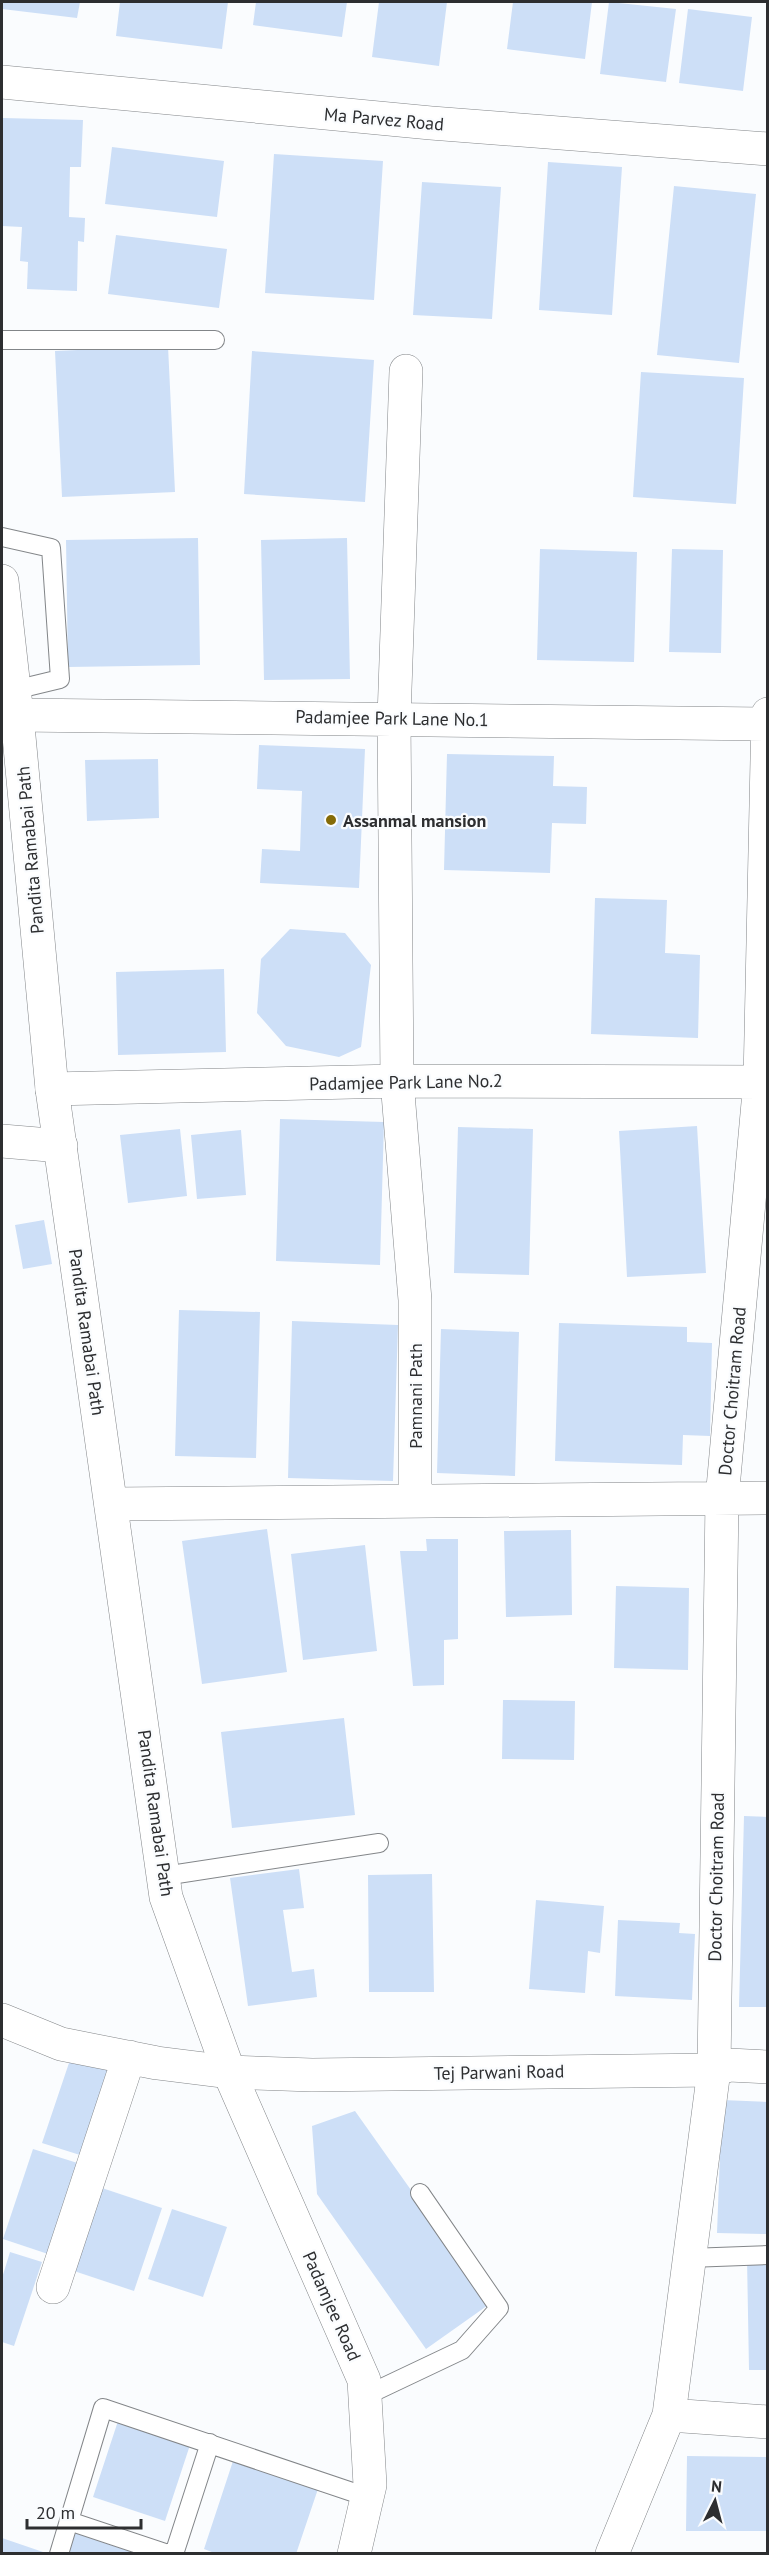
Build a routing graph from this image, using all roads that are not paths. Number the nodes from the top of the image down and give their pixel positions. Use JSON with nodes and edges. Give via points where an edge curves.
{"nodes":[{"id":1,"x":2,"y":82,"type":"edge"},
{"id":2,"x":768,"y":149,"type":"edge"},
{"id":3,"x":2,"y":340,"type":"edge"},
{"id":4,"x":215,"y":340,"type":"dead end"},
{"id":5,"x":406,"y":371,"type":"dead end"},
{"id":6,"x":2,"y":537,"type":"edge"},
{"id":7,"x":2,"y":581,"type":"edge"},
{"id":8,"x":11,"y":700,"type":"edge"},
{"id":9,"x":768,"y":714,"type":"edge"},
{"id":10,"x":394,"y":718,"type":"junction"},
{"id":11,"x":767,"y":724,"type":"edge"},
{"id":12,"x":397,"y":1081,"type":"junction"},
{"id":13,"x":764,"y":1081,"type":"edge"},
{"id":14,"x":52,"y":1089,"type":"junction"},
{"id":15,"x":2,"y":1141,"type":"edge"},
{"id":16,"x":61,"y":1146,"type":"junction"},
{"id":17,"x":768,"y":1498,"type":"edge"},
{"id":18,"x":722,"y":1499,"type":"junction"},
{"id":19,"x":415,"y":1501,"type":"junction"},
{"id":20,"x":111,"y":1504,"type":"junction"},
{"id":21,"x":379,"y":1843,"type":"dead end"},
{"id":22,"x":164,"y":1876,"type":"junction"},
{"id":23,"x":2,"y":2020,"type":"edge"},
{"id":24,"x":129,"y":2057,"type":"junction"},
{"id":25,"x":768,"y":2067,"type":"edge"},
{"id":26,"x":714,"y":2070,"type":"junction"},
{"id":27,"x":229,"y":2072,"type":"junction"},
{"id":28,"x":420,"y":2193,"type":"dead end"},
{"id":29,"x":768,"y":2255,"type":"edge"},
{"id":30,"x":689,"y":2258,"type":"junction"},
{"id":31,"x":53,"y":2286,"type":"dead end"},
{"id":32,"x":365,"y":2396,"type":"junction"},
{"id":33,"x":669,"y":2415,"type":"junction"},
{"id":34,"x":768,"y":2422,"type":"edge"},
{"id":35,"x":210,"y":2443,"type":"junction"},
{"id":36,"x":367,"y":2497,"type":"junction"},
{"id":37,"x":69,"y":2521,"type":"junction"},
{"id":38,"x":59,"y":2553,"type":"edge"},
{"id":39,"x":168,"y":2553,"type":"edge"},
{"id":40,"x":174,"y":2553,"type":"edge"},
{"id":41,"x":354,"y":2553,"type":"edge"},
{"id":42,"x":612,"y":2553,"type":"edge"}],
"edges":[{"from":1,"to":2,"type":"street","name":"Ma Parvez Road","via":[[431,123]]},
{"from":3,"to":4,"type":"lane"},
{"from":5,"to":10,"type":"street","name":"Pamnani Path"},
{"from":6,"to":8,"type":"lane","via":[[51,548],[60,679]]},
{"from":7,"to":8,"type":"street","name":"Pandita Ramabai Path"},
{"from":8,"to":10,"type":"street","name":"Padamjee Park Lane No.1"},
{"from":8,"to":14,"type":"street","name":"Pandita Ramabai Path"},
{"from":9,"to":11,"type":"street","name":"Doctor Choitram Road"},
{"from":10,"to":11,"type":"street","name":"Padamjee Park Lane No.1"},
{"from":10,"to":12,"type":"street","name":"Pamnani Path"},
{"from":11,"to":13,"type":"street","name":"Doctor Choitram Road"},
{"from":12,"to":13,"type":"street","name":"Padamjee Park Lane No.2"},
{"from":12,"to":14,"type":"street","name":"Padamjee Park Lane No.2"},
{"from":12,"to":19,"type":"street","name":"Pamnani Path","via":[[415,1290]]},
{"from":13,"to":18,"type":"street","name":"Doctor Choitram Road"},
{"from":14,"to":16,"type":"street","name":"Pandita Ramabai Path"},
{"from":15,"to":16,"type":"street"},
{"from":16,"to":20,"type":"street","name":"Pandita Ramabai Path"},
{"from":17,"to":18,"type":"street"},
{"from":18,"to":19,"type":"street"},
{"from":18,"to":26,"type":"street","name":"Doctor Choitram Road"},
{"from":19,"to":20,"type":"street"},
{"from":20,"to":22,"type":"street","name":"Pandita Ramabai Path"},
{"from":21,"to":22,"type":"lane"},
{"from":22,"to":27,"type":"street","name":"Pandita Ramabai Path","via":[[166,1897]]},
{"from":23,"to":24,"type":"street","name":"Tej Parwani Road","via":[[61,2044]]},
{"from":24,"to":27,"type":"street","name":"Tej Parwani Road"},
{"from":24,"to":31,"type":"street"},
{"from":25,"to":26,"type":"street","name":"Tej Parwani Road","via":[[729,2065]]},
{"from":26,"to":27,"type":"street","name":"Tej Parwani Road","via":[[312,2075]]},
{"from":26,"to":30,"type":"street","name":"Doctor Choitram Road"},
{"from":27,"to":32,"type":"street","name":"Padamjee Road","via":[[364,2380]]},
{"from":28,"to":32,"type":"lane","via":[[499,2308],[462,2350]]},
{"from":29,"to":30,"type":"lane"},
{"from":30,"to":33,"type":"street","name":"Doctor Choitram Road"},
{"from":32,"to":36,"type":"street","name":"Padamjee Road","via":[[370,2485]]},
{"from":33,"to":34,"type":"street"},
{"from":33,"to":42,"type":"street","name":"Doctor Choitram Road"},
{"from":35,"to":36,"type":"lane"},
{"from":35,"to":37,"type":"lane","via":[[104,2408]]},
{"from":35,"to":40,"type":"lane"},
{"from":36,"to":41,"type":"street","name":"Padamjee Road"},
{"from":37,"to":38,"type":"lane"},
{"from":37,"to":39,"type":"lane"}]}
